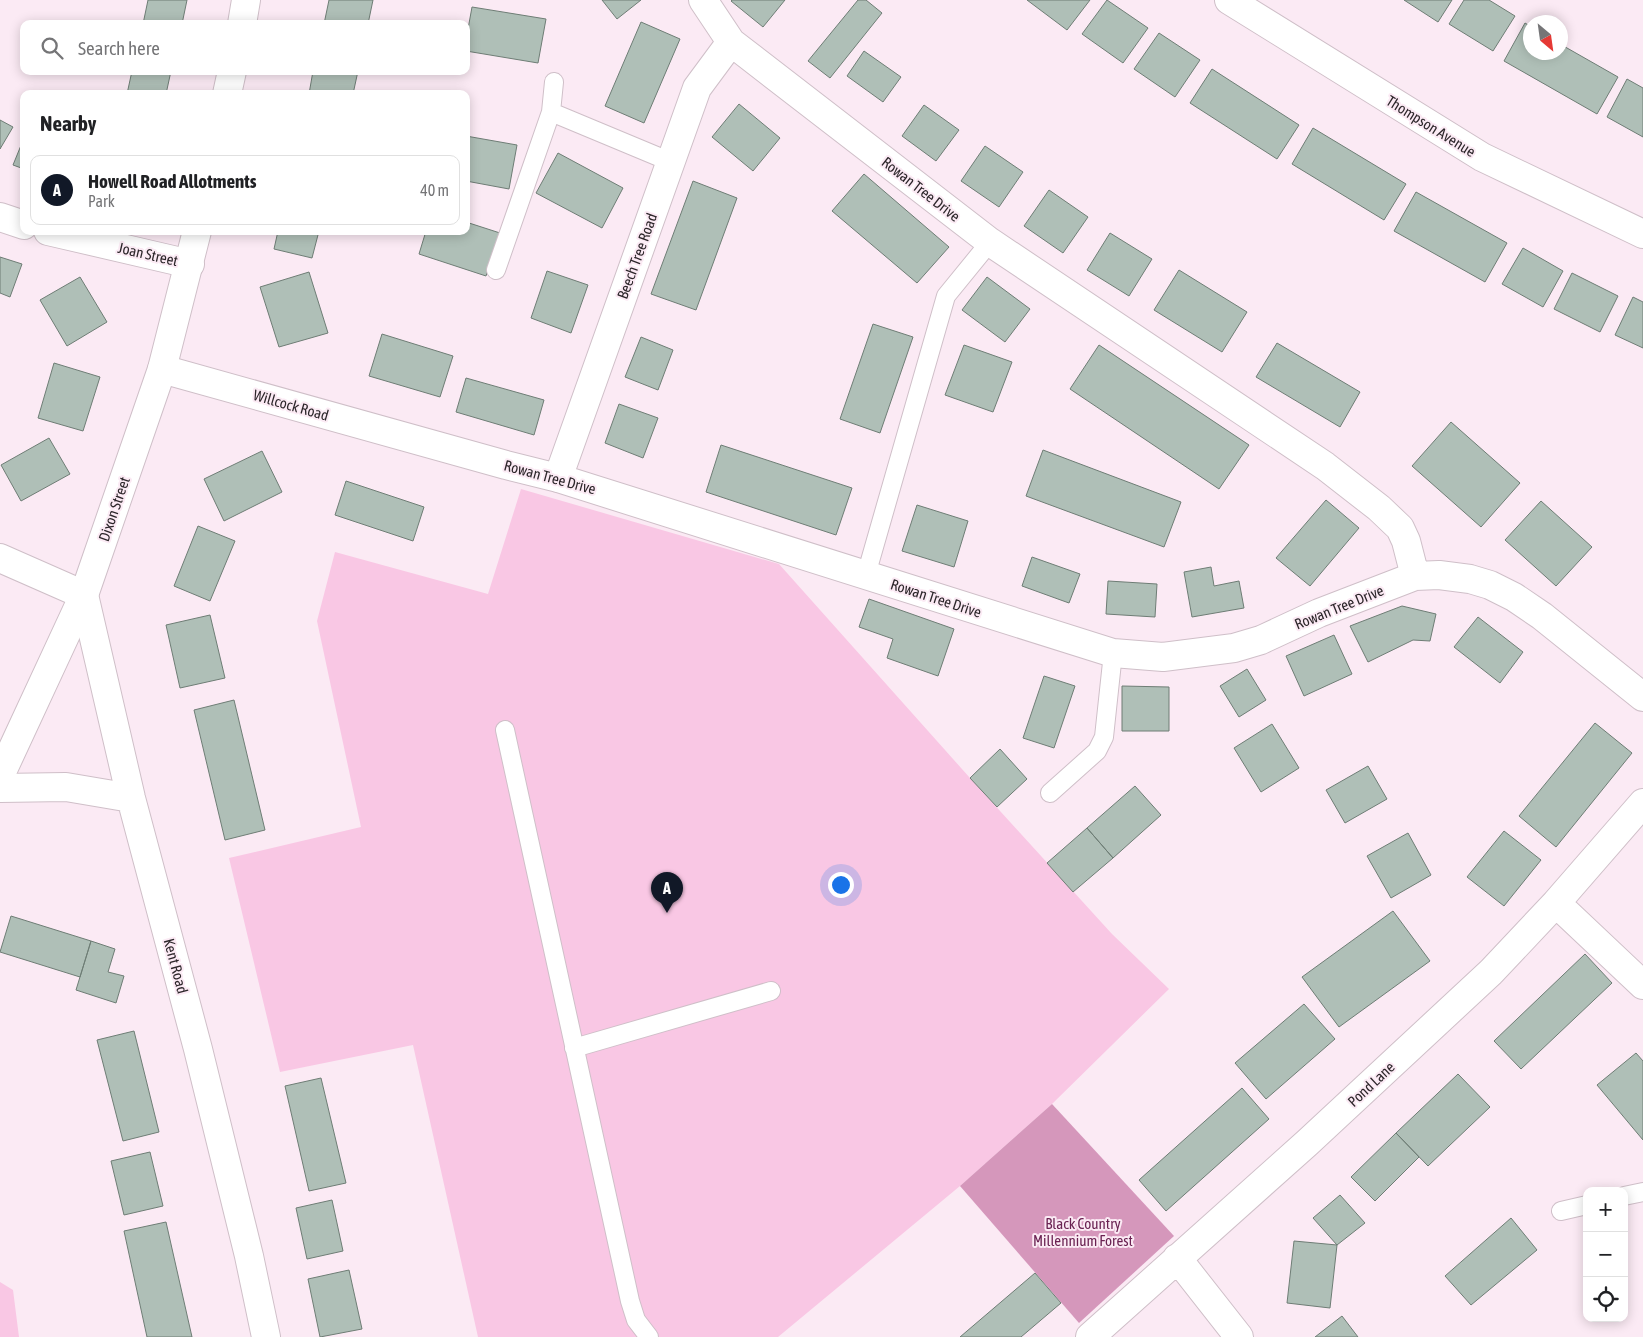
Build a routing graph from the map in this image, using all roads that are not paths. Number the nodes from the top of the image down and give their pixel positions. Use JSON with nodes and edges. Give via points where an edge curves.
{"nodes":[{"id":1,"x":246,"y":0,"type":"edge"},
{"id":2,"x":702,"y":0,"type":"edge"},
{"id":3,"x":1229,"y":0,"type":"edge"},
{"id":4,"x":243,"y":20,"type":"edge"},
{"id":5,"x":731,"y":42,"type":"junction"},
{"id":6,"x":231,"y":75,"type":"edge"},
{"id":7,"x":554,"y":82,"type":"dead end"},
{"id":8,"x":228,"y":90,"type":"edge"},
{"id":9,"x":550,"y":112,"type":"junction"},
{"id":10,"x":671,"y":162,"type":"junction"},
{"id":11,"x":0,"y":217,"type":"edge"},
{"id":12,"x":20,"y":224,"type":"edge"},
{"id":13,"x":1643,"y":234,"type":"edge"},
{"id":14,"x":65,"y":235,"type":"edge"},
{"id":15,"x":196,"y":235,"type":"edge"},
{"id":16,"x":990,"y":242,"type":"junction"},
{"id":17,"x":190,"y":264,"type":"junction"},
{"id":18,"x":496,"y":270,"type":"dead end"},
{"id":19,"x":162,"y":369,"type":"junction"},
{"id":20,"x":420,"y":441,"type":"joint"},
{"id":21,"x":558,"y":478,"type":"junction"},
{"id":22,"x":0,"y":558,"type":"edge"},
{"id":23,"x":866,"y":575,"type":"junction"},
{"id":24,"x":1415,"y":576,"type":"junction"},
{"id":25,"x":84,"y":595,"type":"junction"},
{"id":26,"x":1113,"y":653,"type":"junction"},
{"id":27,"x":1643,"y":697,"type":"edge"},
{"id":28,"x":505,"y":730,"type":"dead end"},
{"id":29,"x":0,"y":776,"type":"edge"},
{"id":30,"x":0,"y":788,"type":"edge"},
{"id":31,"x":1050,"y":793,"type":"dead end"},
{"id":32,"x":131,"y":798,"type":"junction"},
{"id":33,"x":1643,"y":803,"type":"edge"},
{"id":34,"x":1556,"y":903,"type":"junction"},
{"id":35,"x":1643,"y":985,"type":"edge"},
{"id":36,"x":771,"y":991,"type":"dead end"},
{"id":37,"x":574,"y":1048,"type":"junction"},
{"id":38,"x":1643,"y":1192,"type":"edge"},
{"id":39,"x":1628,"y":1195,"type":"edge"},
{"id":40,"x":1583,"y":1206,"type":"edge"},
{"id":41,"x":1561,"y":1211,"type":"dead end"},
{"id":42,"x":1177,"y":1258,"type":"junction"},
{"id":43,"x":266,"y":1337,"type":"edge"},
{"id":44,"x":649,"y":1337,"type":"edge"},
{"id":45,"x":1090,"y":1337,"type":"edge"},
{"id":46,"x":1239,"y":1337,"type":"edge"}],
"edges":[{"from":1,"to":4,"type":"main road"},
{"from":2,"to":5,"type":"main road","name":"Rowan Tree Drive"},
{"from":3,"to":13,"type":"main road","name":"Thompson Avenue","via":[[1482,158]]},
{"from":5,"to":10,"type":"main road","name":"Beech Tree Road","via":[[698,88]]},
{"from":5,"to":16,"type":"main road","name":"Rowan Tree Drive"},
{"from":6,"to":8,"type":"main road"},
{"from":7,"to":9,"type":"lane"},
{"from":9,"to":10,"type":"lane"},
{"from":9,"to":18,"type":"lane"},
{"from":10,"to":21,"type":"main road","name":"Beech Tree Road"},
{"from":11,"to":12,"type":"main road"},
{"from":14,"to":17,"type":"main road","name":"Joan Street"},
{"from":15,"to":17,"type":"main road","name":"Dixon Street"},
{"from":16,"to":23,"type":"lane","via":[[946,296]]},
{"from":16,"to":24,"type":"main road","name":"Rowan Tree Drive","via":[[1325,466],[1379,508],[1400,528]]},
{"from":17,"to":19,"type":"main road","name":"Dixon Street"},
{"from":19,"to":20,"type":"main road","name":"Willcock Road"},
{"from":19,"to":25,"type":"main road","name":"Dixon Street"},
{"from":20,"to":21,"type":"main road","name":"Rowan Tree Drive"},
{"from":21,"to":23,"type":"main road","name":"Rowan Tree Drive"},
{"from":22,"to":25,"type":"main road"},
{"from":23,"to":26,"type":"main road","name":"Rowan Tree Drive"},
{"from":24,"to":26,"type":"main road","name":"Rowan Tree Drive","via":[[1261,640],[1234,648],[1163,657]]},
{"from":24,"to":27,"type":"main road","via":[[1470,579],[1514,597]]},
{"from":25,"to":29,"type":"main road","name":"Dixon Street"},
{"from":25,"to":32,"type":"main road","name":"Kent Road"},
{"from":26,"to":31,"type":"lane","via":[[1104,737],[1097,751]]},
{"from":28,"to":37,"type":"lane"},
{"from":30,"to":32,"type":"main road","via":[[66,787]]},
{"from":32,"to":43,"type":"main road","name":"Kent Road","via":[[200,1058]]},
{"from":33,"to":34,"type":"main road","name":"Pond Lane"},
{"from":34,"to":35,"type":"main road"},
{"from":34,"to":42,"type":"main road","name":"Pond Lane","via":[[1490,972],[1307,1143]]},
{"from":36,"to":37,"type":"lane"},
{"from":37,"to":44,"type":"lane","via":[[630,1300],[636,1320]]},
{"from":38,"to":39,"type":"lane"},
{"from":40,"to":41,"type":"lane"},
{"from":42,"to":45,"type":"main road","name":"Pond Lane"},
{"from":42,"to":46,"type":"main road"}]}
